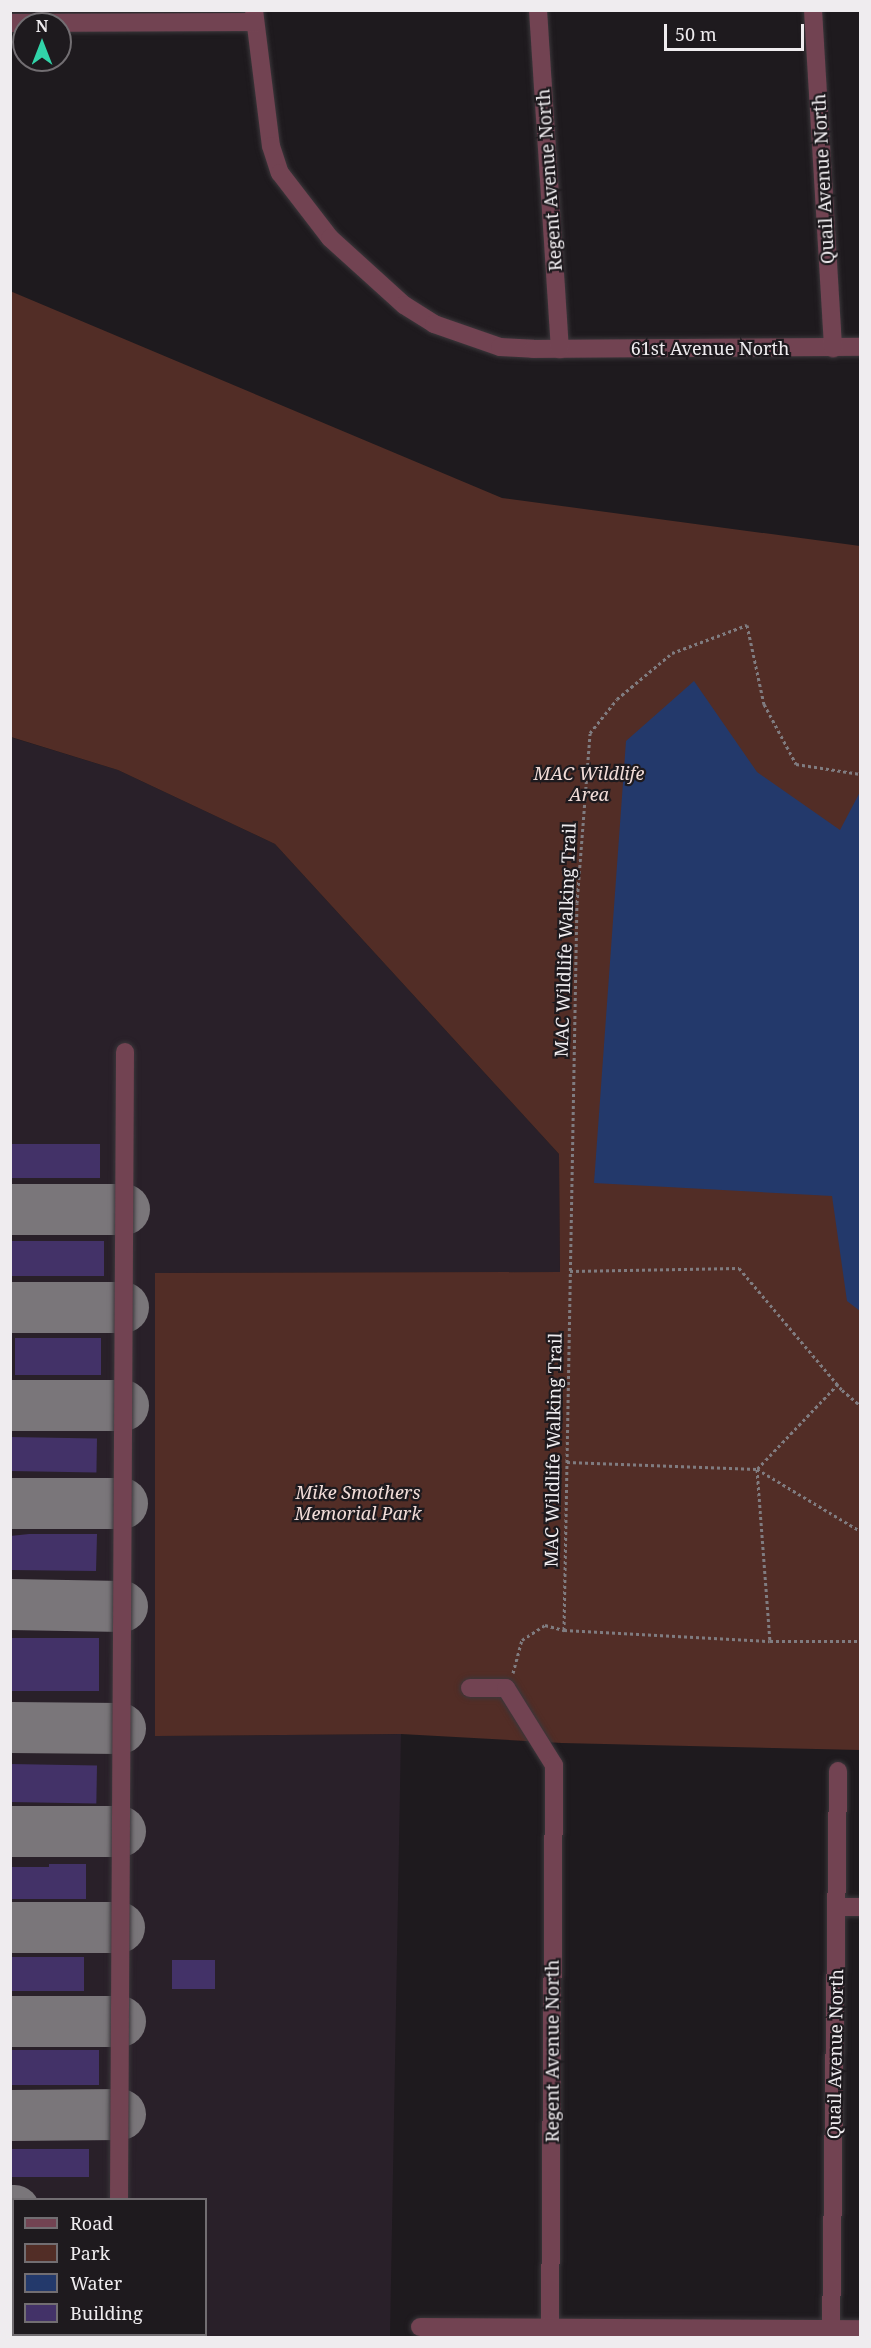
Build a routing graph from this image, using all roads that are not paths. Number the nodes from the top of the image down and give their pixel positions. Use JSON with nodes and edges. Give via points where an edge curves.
{"nodes":[{"id":1,"x":538,"y":10,"type":"edge"},
{"id":2,"x":813,"y":10,"type":"edge"},
{"id":3,"x":254,"y":16,"type":"edge"},
{"id":4,"x":10,"y":23,"type":"edge"},
{"id":5,"x":861,"y":347,"type":"edge"},
{"id":6,"x":833,"y":348,"type":"junction"},
{"id":7,"x":560,"y":349,"type":"junction"},
{"id":8,"x":125,"y":1052,"type":"dead end"},
{"id":9,"x":470,"y":1688,"type":"dead end"},
{"id":10,"x":838,"y":1771,"type":"dead end"},
{"id":11,"x":838,"y":1907,"type":"junction"},
{"id":12,"x":861,"y":1907,"type":"edge"},
{"id":13,"x":119,"y":2198,"type":"edge"},
{"id":14,"x":420,"y":2327,"type":"dead end"},
{"id":15,"x":861,"y":2329,"type":"edge"},
{"id":16,"x":550,"y":2333,"type":"edge"},
{"id":17,"x":832,"y":2333,"type":"edge"}],
"edges":[{"from":1,"to":7,"type":"street","name":"Regent Avenue North"},
{"from":2,"to":6,"type":"street","name":"Quail Avenue North"},
{"from":3,"to":4,"type":"street"},
{"from":3,"to":7,"type":"street","name":"61st Avenue North","via":[[271,146],[280,173],[330,238],[404,305],[434,324],[500,347]]},
{"from":5,"to":6,"type":"street","name":"61st Avenue North"},
{"from":6,"to":7,"type":"street","name":"61st Avenue North"},
{"from":8,"to":13,"type":"street"},
{"from":9,"to":16,"type":"street","name":"Regent Avenue North","via":[[506,1688],[554,1765]]},
{"from":10,"to":11,"type":"street","name":"Quail Avenue North"},
{"from":11,"to":12,"type":"street"},
{"from":11,"to":17,"type":"street","name":"Quail Avenue North"},
{"from":14,"to":16,"type":"street"},
{"from":15,"to":17,"type":"street"},
{"from":16,"to":17,"type":"street"}]}
